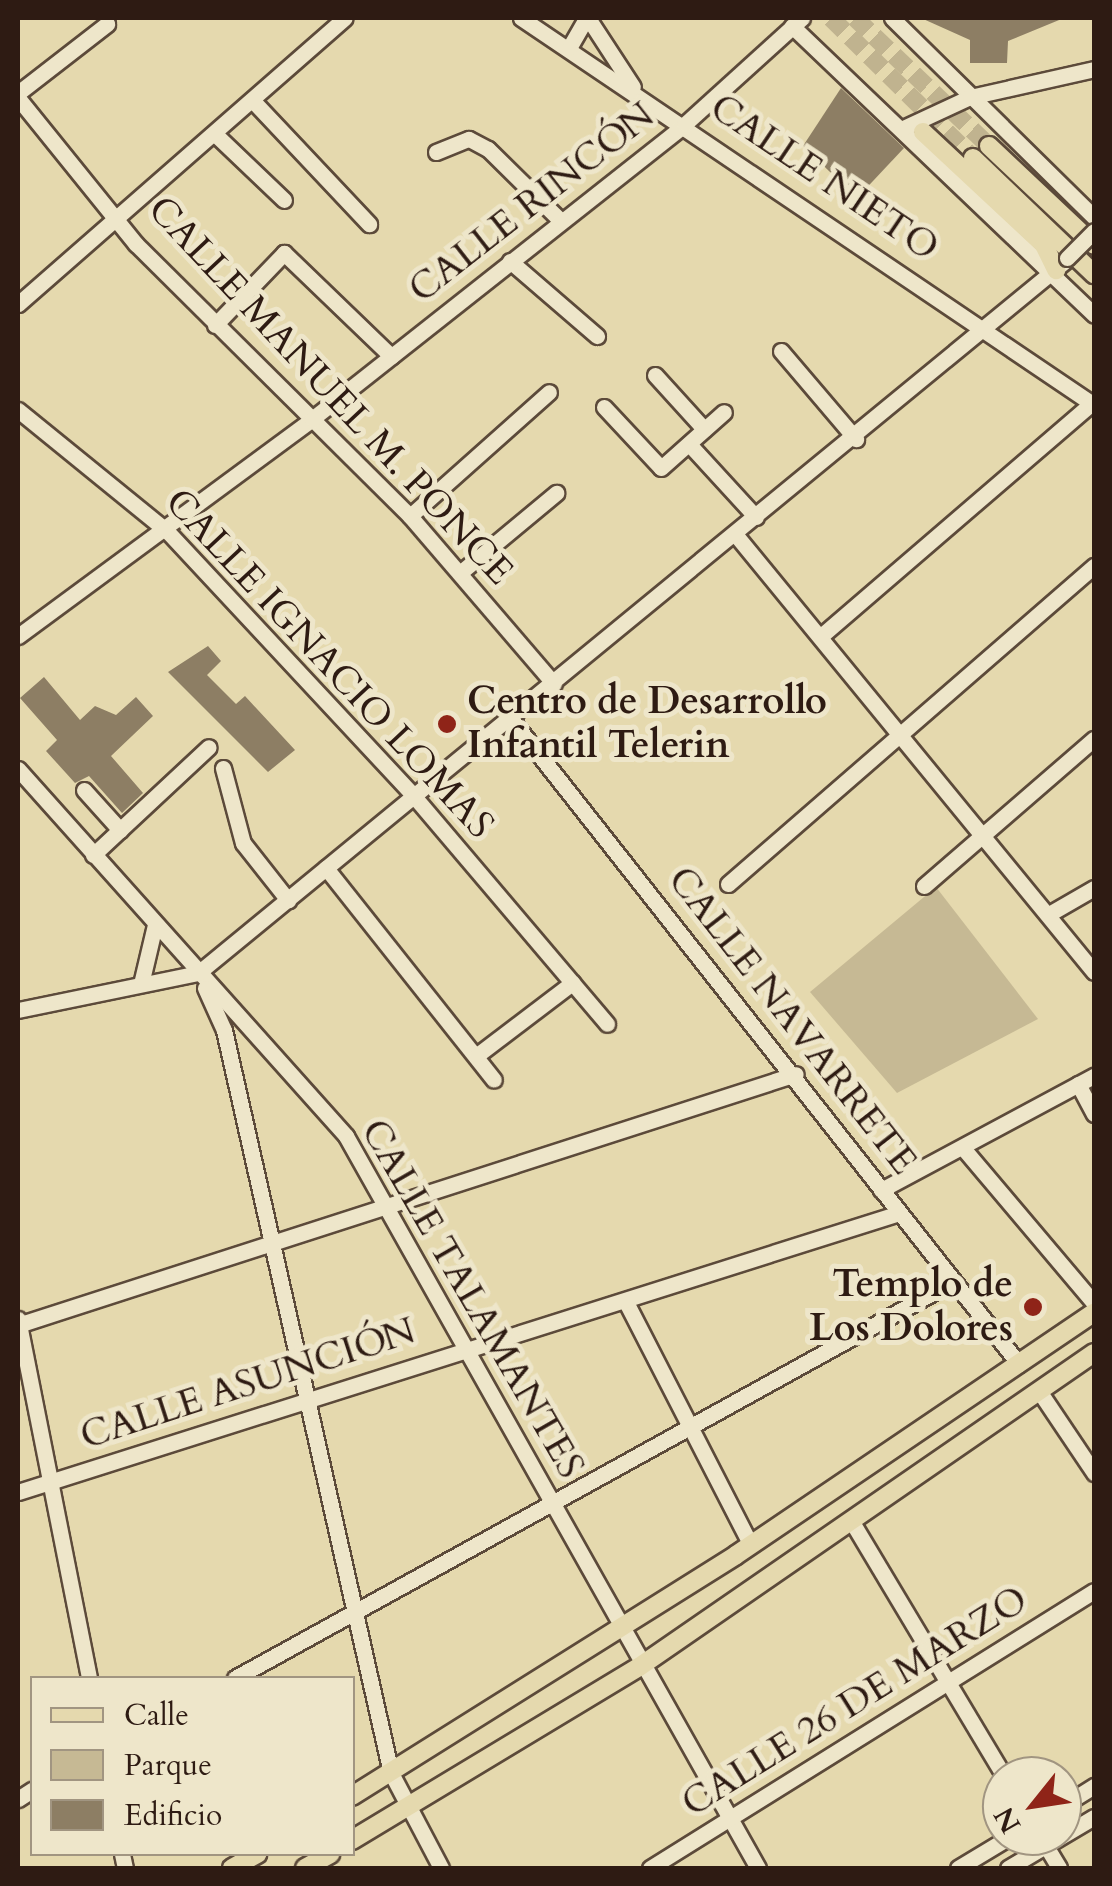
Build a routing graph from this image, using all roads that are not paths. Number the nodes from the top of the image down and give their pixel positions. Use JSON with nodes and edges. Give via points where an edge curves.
{"nodes":[{"id":1,"x":345,"y":18,"type":"edge"},
{"id":2,"x":521,"y":18,"type":"edge"},
{"id":3,"x":587,"y":18,"type":"edge"},
{"id":4,"x":892,"y":18,"type":"edge"},
{"id":5,"x":797,"y":22,"type":"edge"},
{"id":6,"x":107,"y":24,"type":"dead end"},
{"id":7,"x":569,"y":48,"type":"junction"},
{"id":8,"x":1094,"y":69,"type":"edge"},
{"id":9,"x":634,"y":91,"type":"junction"},
{"id":10,"x":18,"y":96,"type":"edge"},
{"id":11,"x":970,"y":98,"type":"junction"},
{"id":12,"x":254,"y":102,"type":"junction"},
{"id":13,"x":684,"y":124,"type":"junction"},
{"id":14,"x":901,"y":129,"type":"junction"},
{"id":15,"x":923,"y":132,"type":"dead end"},
{"id":16,"x":216,"y":135,"type":"junction"},
{"id":17,"x":989,"y":146,"type":"tunnel mouth"},
{"id":18,"x":436,"y":152,"type":"dead end"},
{"id":19,"x":973,"y":158,"type":"tunnel mouth"},
{"id":20,"x":284,"y":200,"type":"dead end"},
{"id":21,"x":1094,"y":217,"type":"edge"},
{"id":22,"x":120,"y":218,"type":"junction"},
{"id":23,"x":561,"y":221,"type":"junction"},
{"id":24,"x":369,"y":224,"type":"dead end"},
{"id":25,"x":1094,"y":232,"type":"edge"},
{"id":26,"x":1094,"y":245,"type":"edge"},
{"id":27,"x":510,"y":261,"type":"junction"},
{"id":28,"x":1058,"y":268,"type":"junction"},
{"id":29,"x":1094,"y":274,"type":"edge"},
{"id":30,"x":18,"y":304,"type":"edge"},
{"id":31,"x":1094,"y":315,"type":"edge"},
{"id":32,"x":215,"y":326,"type":"junction"},
{"id":33,"x":990,"y":329,"type":"junction"},
{"id":34,"x":597,"y":336,"type":"dead end"},
{"id":35,"x":780,"y":352,"type":"dead end"},
{"id":36,"x":391,"y":356,"type":"junction"},
{"id":37,"x":655,"y":375,"type":"dead end"},
{"id":38,"x":549,"y":392,"type":"dead end"},
{"id":39,"x":1093,"y":404,"type":"edge"},
{"id":40,"x":604,"y":407,"type":"dead end"},
{"id":41,"x":18,"y":410,"type":"edge"},
{"id":42,"x":724,"y":412,"type":"dead end"},
{"id":43,"x":312,"y":419,"type":"junction"},
{"id":44,"x":704,"y":429,"type":"junction"},
{"id":45,"x":856,"y":439,"type":"junction"},
{"id":46,"x":689,"y":444,"type":"junction"},
{"id":47,"x":556,"y":493,"type":"dead end"},
{"id":48,"x":410,"y":516,"type":"junction"},
{"id":49,"x":756,"y":517,"type":"junction"},
{"id":50,"x":166,"y":531,"type":"junction"},
{"id":51,"x":735,"y":534,"type":"junction"},
{"id":52,"x":1094,"y":566,"type":"edge"},
{"id":53,"x":461,"y":572,"type":"junction"},
{"id":54,"x":18,"y":636,"type":"edge"},
{"id":55,"x":822,"y":636,"type":"junction"},
{"id":56,"x":554,"y":684,"type":"junction"},
{"id":57,"x":511,"y":719,"type":"junction"},
{"id":58,"x":902,"y":734,"type":"junction"},
{"id":59,"x":1094,"y":739,"type":"edge"},
{"id":60,"x":209,"y":747,"type":"dead end"},
{"id":61,"x":223,"y":768,"type":"dead end"},
{"id":62,"x":18,"y":770,"type":"edge"},
{"id":63,"x":84,"y":790,"type":"dead end"},
{"id":64,"x":413,"y":796,"type":"junction"},
{"id":65,"x":120,"y":830,"type":"junction"},
{"id":66,"x":982,"y":834,"type":"junction"},
{"id":67,"x":93,"y":855,"type":"junction"},
{"id":68,"x":326,"y":868,"type":"junction"},
{"id":69,"x":728,"y":884,"type":"dead end"},
{"id":70,"x":924,"y":886,"type":"dead end"},
{"id":71,"x":1094,"y":888,"type":"edge"},
{"id":72,"x":288,"y":900,"type":"junction"},
{"id":73,"x":1049,"y":914,"type":"junction"},
{"id":74,"x":155,"y":924,"type":"junction"},
{"id":75,"x":1094,"y":972,"type":"edge"},
{"id":76,"x":198,"y":973,"type":"junction"},
{"id":77,"x":572,"y":983,"type":"junction"},
{"id":78,"x":141,"y":984,"type":"junction"},
{"id":79,"x":18,"y":1010,"type":"edge"},
{"id":80,"x":242,"y":1020,"type":"junction"},
{"id":81,"x":607,"y":1024,"type":"dead end"},
{"id":82,"x":224,"y":1030,"type":"junction"},
{"id":83,"x":476,"y":1056,"type":"junction"},
{"id":84,"x":796,"y":1074,"type":"junction"},
{"id":85,"x":1094,"y":1076,"type":"edge"},
{"id":86,"x":494,"y":1080,"type":"dead end"},
{"id":87,"x":1078,"y":1084,"type":"junction"},
{"id":88,"x":1094,"y":1114,"type":"edge"},
{"id":89,"x":962,"y":1148,"type":"junction"},
{"id":90,"x":881,"y":1190,"type":"junction"},
{"id":91,"x":391,"y":1207,"type":"junction"},
{"id":92,"x":899,"y":1213,"type":"junction"},
{"id":93,"x":271,"y":1246,"type":"junction"},
{"id":94,"x":954,"y":1282,"type":"junction"},
{"id":95,"x":626,"y":1302,"type":"junction"},
{"id":96,"x":1094,"y":1303,"type":"edge"},
{"id":97,"x":1094,"y":1313,"type":"edge"},
{"id":98,"x":18,"y":1322,"type":"edge"},
{"id":99,"x":467,"y":1349,"type":"junction"},
{"id":100,"x":1094,"y":1353,"type":"edge"},
{"id":101,"x":1019,"y":1364,"type":"junction"},
{"id":102,"x":1040,"y":1391,"type":"junction"},
{"id":103,"x":307,"y":1401,"type":"junction"},
{"id":104,"x":690,"y":1429,"type":"junction"},
{"id":105,"x":1094,"y":1473,"type":"edge"},
{"id":106,"x":50,"y":1482,"type":"junction"},
{"id":107,"x":18,"y":1492,"type":"edge"},
{"id":108,"x":552,"y":1504,"type":"junction"},
{"id":109,"x":852,"y":1522,"type":"junction"},
{"id":110,"x":751,"y":1544,"type":"junction"},
{"id":111,"x":1094,"y":1591,"type":"edge"},
{"id":112,"x":354,"y":1613,"type":"junction"},
{"id":113,"x":618,"y":1631,"type":"junction"},
{"id":114,"x":639,"y":1666,"type":"junction"},
{"id":115,"x":89,"y":1676,"type":"edge"},
{"id":116,"x":239,"y":1676,"type":"edge"},
{"id":117,"x":948,"y":1680,"type":"junction"},
{"id":118,"x":992,"y":1756,"type":"edge"},
{"id":119,"x":391,"y":1774,"type":"junction"},
{"id":120,"x":355,"y":1794,"type":"edge"},
{"id":121,"x":408,"y":1808,"type":"junction"},
{"id":122,"x":729,"y":1820,"type":"junction"},
{"id":123,"x":355,"y":1838,"type":"edge"},
{"id":124,"x":982,"y":1854,"type":"edge"},
{"id":125,"x":254,"y":1856,"type":"edge"},
{"id":126,"x":326,"y":1856,"type":"edge"},
{"id":127,"x":232,"y":1868,"type":"edge"},
{"id":128,"x":304,"y":1868,"type":"edge"},
{"id":129,"x":441,"y":1868,"type":"edge"},
{"id":130,"x":650,"y":1868,"type":"edge"},
{"id":131,"x":758,"y":1868,"type":"edge"},
{"id":132,"x":958,"y":1868,"type":"edge"}],
"edges":[{"from":1,"to":12,"type":"street"},
{"from":2,"to":7,"type":"street","name":"CALLE NIETO"},
{"from":3,"to":7,"type":"street"},
{"from":3,"to":9,"type":"street"},
{"from":4,"to":11,"type":"street"},
{"from":5,"to":13,"type":"street","name":"CALLE RINCÓN"},
{"from":5,"to":14,"type":"street","name":"CALLE RINCÓN"},
{"from":6,"to":10,"type":"street"},
{"from":7,"to":9,"type":"street","name":"CALLE NIETO"},
{"from":8,"to":11,"type":"street"},
{"from":9,"to":13,"type":"street","name":"CALLE NIETO"},
{"from":10,"to":22,"type":"street","name":"CALLE MANUEL M. PONCE"},
{"from":11,"to":14,"type":"street"},
{"from":11,"to":21,"type":"street"},
{"from":12,"to":16,"type":"street"},
{"from":12,"to":24,"type":"street"},
{"from":13,"to":23,"type":"street","name":"CALLE RINCÓN"},
{"from":13,"to":33,"type":"street","name":"CALLE NIETO"},
{"from":14,"to":28,"type":"street","name":"CALLE RINCÓN"},
{"from":15,"to":28,"type":"main road","via":[[1044,245]]},
{"from":16,"to":20,"type":"street"},
{"from":16,"to":22,"type":"street"},
{"from":17,"to":26,"type":"main road"},
{"from":18,"to":23,"type":"street","via":[[469,138]]},
{"from":19,"to":29,"type":"main road"},
{"from":22,"to":30,"type":"street"},
{"from":22,"to":32,"type":"street","name":"CALLE MANUEL M. PONCE"},
{"from":23,"to":27,"type":"street","name":"CALLE RINCÓN"},
{"from":25,"to":28,"type":"street","bridge":true},
{"from":27,"to":34,"type":"street"},
{"from":27,"to":36,"type":"street","name":"CALLE RINCÓN"},
{"from":28,"to":31,"type":"street","name":"CALLE RINCÓN"},
{"from":28,"to":33,"type":"street"},
{"from":32,"to":36,"type":"street","via":[[284,254]]},
{"from":32,"to":43,"type":"street","name":"CALLE MANUEL M. PONCE"},
{"from":33,"to":39,"type":"street","name":"CALLE NIETO"},
{"from":33,"to":45,"type":"street"},
{"from":35,"to":45,"type":"street"},
{"from":36,"to":43,"type":"street","name":"CALLE RINCÓN"},
{"from":37,"to":44,"type":"street"},
{"from":38,"to":48,"type":"street"},
{"from":39,"to":55,"type":"street"},
{"from":40,"to":46,"type":"street","via":[[658,467]]},
{"from":41,"to":50,"type":"street","name":"CALLE IGNACIO LOMAS"},
{"from":42,"to":44,"type":"street"},
{"from":43,"to":48,"type":"street","name":"CALLE MANUEL M. PONCE"},
{"from":43,"to":50,"type":"street","name":"CALLE RINCÓN"},
{"from":44,"to":46,"type":"street"},
{"from":45,"to":49,"type":"street"},
{"from":46,"to":49,"type":"street"},
{"from":47,"to":53,"type":"street"},
{"from":48,"to":53,"type":"street","name":"CALLE MANUEL M. PONCE"},
{"from":49,"to":51,"type":"street"},
{"from":50,"to":54,"type":"street","name":"CALLE RINCÓN"},
{"from":50,"to":64,"type":"street","name":"CALLE IGNACIO LOMAS"},
{"from":51,"to":55,"type":"street"},
{"from":51,"to":56,"type":"street"},
{"from":52,"to":58,"type":"street"},
{"from":53,"to":56,"type":"street","name":"CALLE MANUEL M. PONCE"},
{"from":55,"to":58,"type":"street"},
{"from":56,"to":57,"type":"street"},
{"from":57,"to":64,"type":"street"},
{"from":57,"to":84,"type":"street","name":"CALLE NAVARRETE"},
{"from":58,"to":66,"type":"street"},
{"from":58,"to":69,"type":"street"},
{"from":59,"to":66,"type":"street"},
{"from":60,"to":65,"type":"street"},
{"from":61,"to":72,"type":"street","via":[[243,843]]},
{"from":62,"to":67,"type":"street","name":"CALLE TALAMANTES"},
{"from":63,"to":65,"type":"street"},
{"from":64,"to":68,"type":"street"},
{"from":64,"to":77,"type":"street","name":"CALLE IGNACIO LOMAS"},
{"from":65,"to":67,"type":"street"},
{"from":66,"to":70,"type":"street"},
{"from":66,"to":73,"type":"street"},
{"from":67,"to":74,"type":"street","name":"CALLE TALAMANTES"},
{"from":68,"to":72,"type":"street"},
{"from":68,"to":83,"type":"street"},
{"from":71,"to":73,"type":"street"},
{"from":72,"to":76,"type":"street"},
{"from":73,"to":75,"type":"street"},
{"from":74,"to":76,"type":"street","name":"CALLE TALAMANTES"},
{"from":74,"to":78,"type":"street"},
{"from":76,"to":78,"type":"street"},
{"from":76,"to":80,"type":"street","name":"CALLE TALAMANTES"},
{"from":76,"to":82,"type":"street"},
{"from":77,"to":81,"type":"street","name":"CALLE IGNACIO LOMAS"},
{"from":77,"to":83,"type":"street"},
{"from":78,"to":79,"type":"street"},
{"from":80,"to":82,"type":"street"},
{"from":80,"to":91,"type":"street","name":"CALLE TALAMANTES","via":[[346,1136]]},
{"from":82,"to":93,"type":"street"},
{"from":83,"to":86,"type":"street"},
{"from":84,"to":90,"type":"street","name":"CALLE NAVARRETE"},
{"from":84,"to":91,"type":"street"},
{"from":85,"to":87,"type":"street"},
{"from":87,"to":88,"type":"street"},
{"from":87,"to":89,"type":"street"},
{"from":89,"to":90,"type":"street"},
{"from":89,"to":96,"type":"street"},
{"from":90,"to":92,"type":"street","name":"CALLE NAVARRETE"},
{"from":91,"to":93,"type":"street"},
{"from":91,"to":99,"type":"street","name":"CALLE TALAMANTES"},
{"from":92,"to":94,"type":"street","name":"CALLE NAVARRETE"},
{"from":92,"to":95,"type":"street","name":"CALLE ASUNCIÓN"},
{"from":93,"to":98,"type":"street"},
{"from":93,"to":103,"type":"street"},
{"from":94,"to":101,"type":"street","name":"CALLE NAVARRETE"},
{"from":94,"to":104,"type":"street"},
{"from":95,"to":99,"type":"street","name":"CALLE ASUNCIÓN"},
{"from":95,"to":104,"type":"street"},
{"from":97,"to":101,"type":"main road"},
{"from":98,"to":106,"type":"street"},
{"from":99,"to":103,"type":"street","name":"CALLE ASUNCIÓN"},
{"from":99,"to":108,"type":"street","name":"CALLE TALAMANTES"},
{"from":100,"to":102,"type":"main road"},
{"from":101,"to":110,"type":"main road"},
{"from":102,"to":105,"type":"street"},
{"from":102,"to":109,"type":"main road"},
{"from":103,"to":106,"type":"street","name":"CALLE ASUNCIÓN"},
{"from":103,"to":112,"type":"street"},
{"from":104,"to":108,"type":"street"},
{"from":104,"to":110,"type":"street"},
{"from":106,"to":107,"type":"street","name":"CALLE ASUNCIÓN"},
{"from":106,"to":115,"type":"street"},
{"from":108,"to":112,"type":"street"},
{"from":108,"to":113,"type":"street","name":"CALLE TALAMANTES"},
{"from":109,"to":114,"type":"main road"},
{"from":109,"to":117,"type":"street"},
{"from":110,"to":113,"type":"main road"},
{"from":111,"to":117,"type":"street","name":"CALLE 26 DE MARZO"},
{"from":112,"to":116,"type":"street"},
{"from":112,"to":119,"type":"street"},
{"from":113,"to":114,"type":"street","name":"CALLE TALAMANTES"},
{"from":113,"to":119,"type":"main road"},
{"from":114,"to":121,"type":"main road"},
{"from":114,"to":122,"type":"street","name":"CALLE TALAMANTES"},
{"from":117,"to":118,"type":"street"},
{"from":117,"to":122,"type":"street","name":"CALLE 26 DE MARZO"},
{"from":119,"to":120,"type":"main road"},
{"from":119,"to":121,"type":"street"},
{"from":121,"to":123,"type":"main road"},
{"from":121,"to":129,"type":"street"},
{"from":122,"to":130,"type":"street","name":"CALLE 26 DE MARZO"},
{"from":122,"to":131,"type":"street","name":"CALLE TALAMANTES"},
{"from":124,"to":132,"type":"street"},
{"from":125,"to":127,"type":"main road"},
{"from":126,"to":128,"type":"main road"}]}
